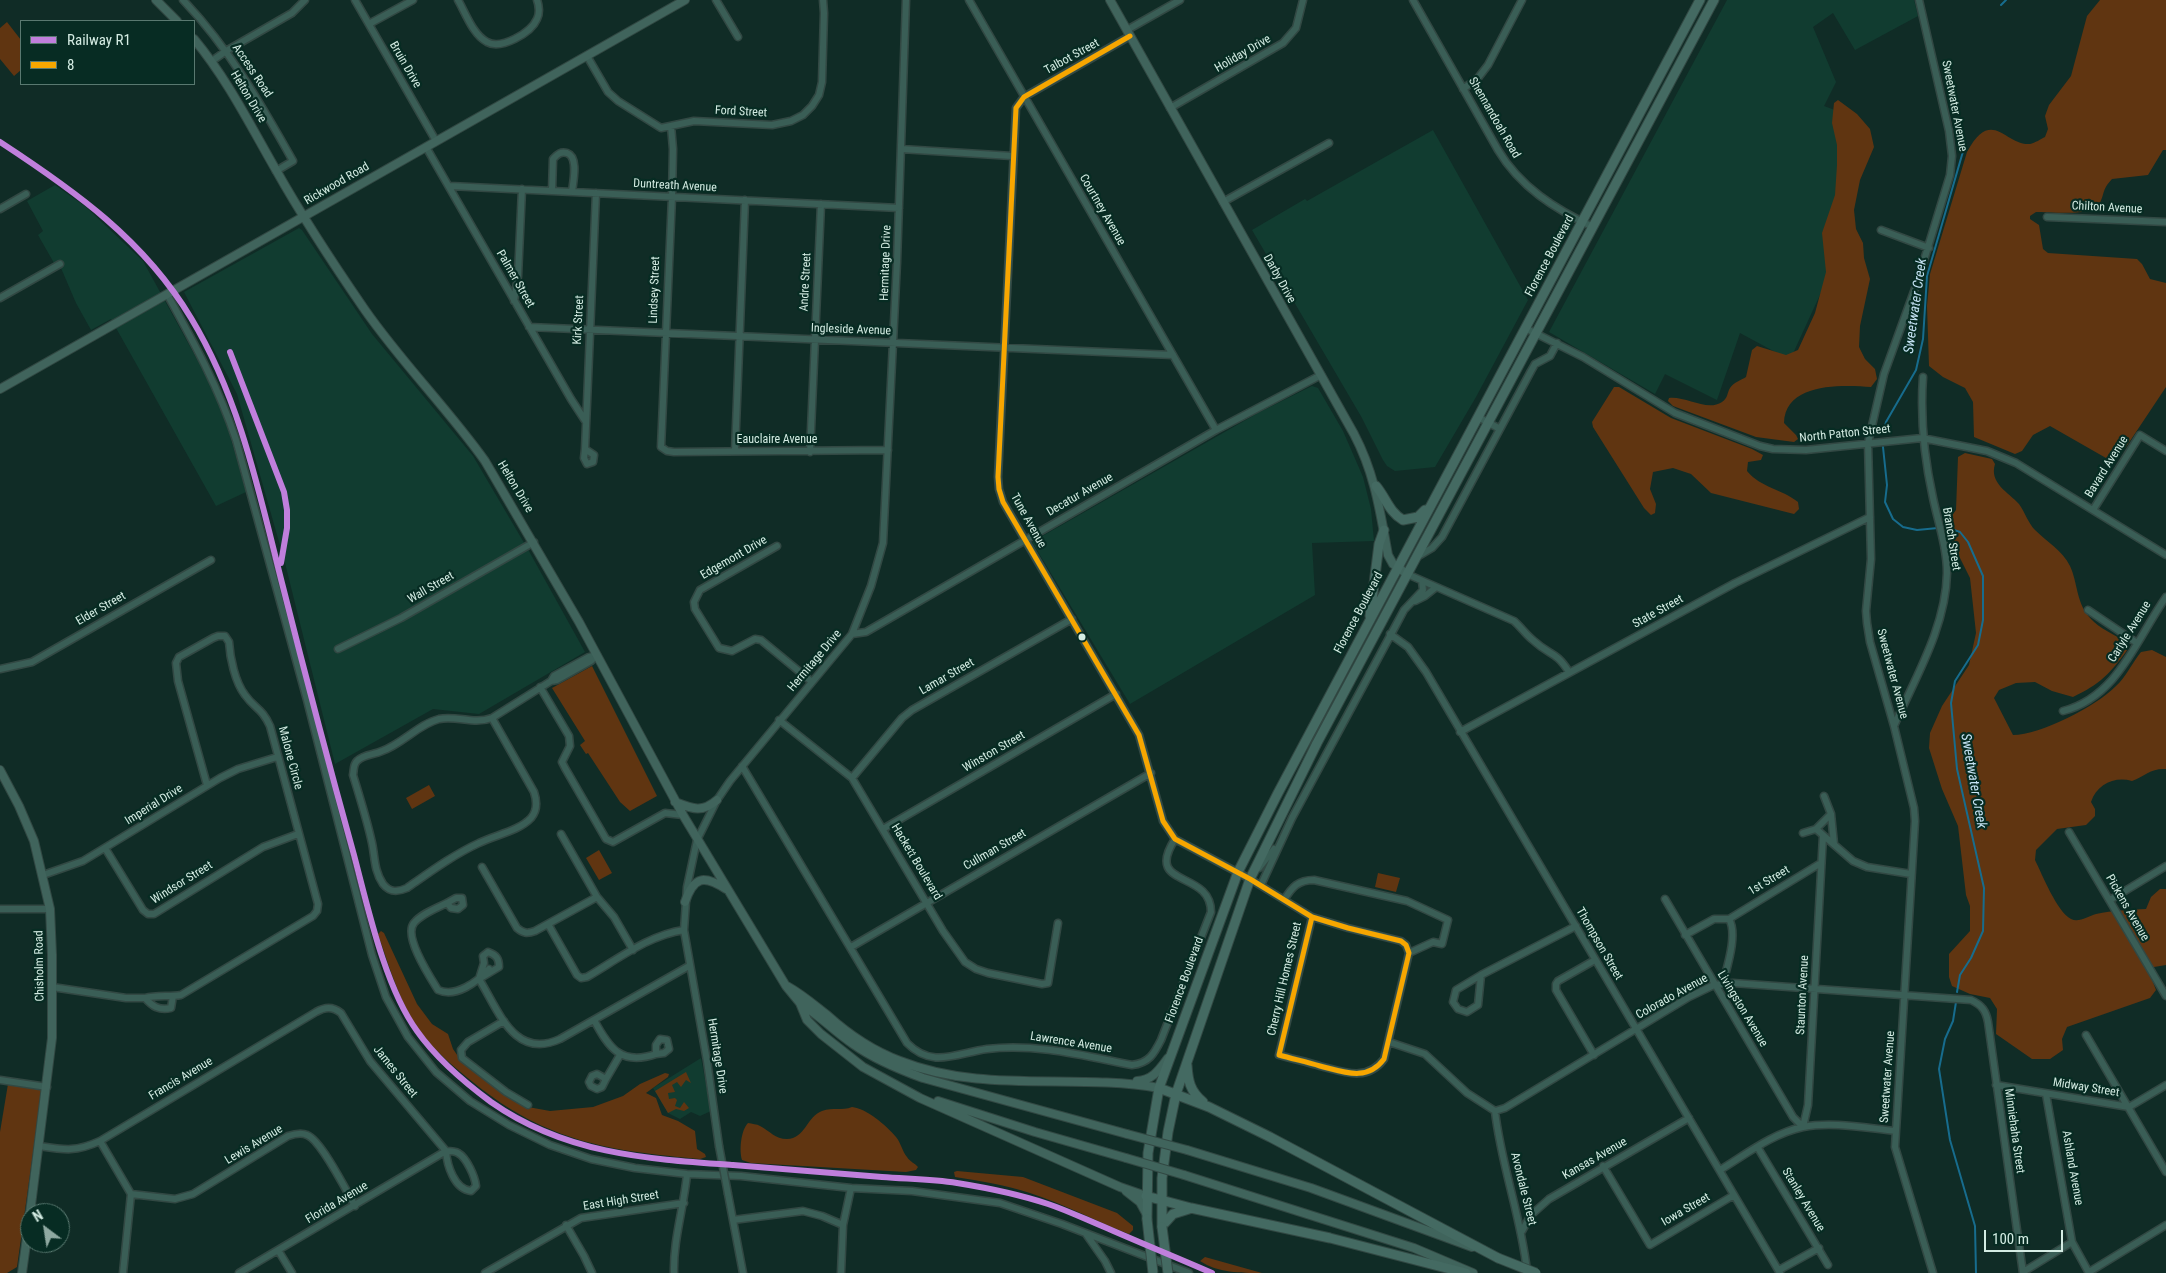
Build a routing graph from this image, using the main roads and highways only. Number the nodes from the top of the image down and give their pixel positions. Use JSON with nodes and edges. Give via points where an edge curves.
{"nodes":[{"id":1,"x":156,"y":0,"type":"edge"},
{"id":2,"x":685,"y":0,"type":"edge"},
{"id":3,"x":1110,"y":0,"type":"edge"},
{"id":4,"x":1700,"y":0,"type":"edge"},
{"id":5,"x":1714,"y":0,"type":"edge"},
{"id":6,"x":176,"y":20,"type":"edge"},
{"id":7,"x":195,"y":40,"type":"edge"},
{"id":8,"x":304,"y":216,"type":"junction"},
{"id":9,"x":0,"y":388,"type":"edge"},
{"id":10,"x":1376,"y":486,"type":"junction"},
{"id":11,"x":1431,"y":504,"type":"junction"},
{"id":12,"x":1384,"y":530,"type":"junction"},
{"id":13,"x":1397,"y":568,"type":"junction"},
{"id":14,"x":1408,"y":574,"type":"junction"},
{"id":15,"x":1369,"y":622,"type":"junction"},
{"id":16,"x":0,"y":770,"type":"edge"},
{"id":17,"x":717,"y":800,"type":"road end"},
{"id":18,"x":676,"y":802,"type":"junction"},
{"id":19,"x":728,"y":890,"type":"junction"},
{"id":20,"x":685,"y":902,"type":"road end"},
{"id":21,"x":786,"y":986,"type":"junction"},
{"id":22,"x":800,"y":1003,"type":"junction"},
{"id":23,"x":1171,"y":1055,"type":"junction"},
{"id":24,"x":1187,"y":1060,"type":"junction"},
{"id":25,"x":885,"y":1080,"type":"junction"},
{"id":26,"x":1122,"y":1082,"type":"junction"},
{"id":27,"x":1159,"y":1088,"type":"junction"},
{"id":28,"x":1176,"y":1094,"type":"junction"},
{"id":29,"x":1209,"y":1107,"type":"junction"},
{"id":30,"x":1120,"y":1188,"type":"junction"},
{"id":31,"x":1146,"y":1196,"type":"junction"},
{"id":32,"x":1161,"y":1201,"type":"junction"},
{"id":33,"x":32,"y":1203,"type":"edge"},
{"id":34,"x":1191,"y":1208,"type":"junction"},
{"id":35,"x":1146,"y":1216,"type":"junction"},
{"id":36,"x":1163,"y":1226,"type":"junction"},
{"id":37,"x":1481,"y":1250,"type":"junction"},
{"id":38,"x":25,"y":1253,"type":"edge"},
{"id":39,"x":22,"y":1273,"type":"edge"},
{"id":40,"x":1153,"y":1273,"type":"edge"},
{"id":41,"x":1168,"y":1273,"type":"edge"},
{"id":42,"x":1466,"y":1273,"type":"edge"},
{"id":43,"x":1473,"y":1273,"type":"edge"},
{"id":44,"x":1536,"y":1273,"type":"edge"}],
"edges":[{"from":1,"to":6,"type":"main road"},
{"from":2,"to":8,"type":"main road","name":"Rickwood Road"},
{"from":3,"to":10,"type":"main road","name":"Darby Drive","via":[[1360,444]]},
{"from":4,"to":11,"type":"highway","name":"Florence Boulevard"},
{"from":5,"to":14,"type":"highway","name":"Florence Boulevard"},
{"from":7,"to":8,"type":"main road","name":"Helton Drive","via":[[248,117]]},
{"from":8,"to":9,"type":"main road","name":"Rickwood Road"},
{"from":8,"to":18,"type":"main road","name":"Helton Drive","via":[[383,335],[486,461],[597,655]]},
{"from":10,"to":11,"type":"highway","via":[[1395,516],[1403,520],[1418,517]]},
{"from":10,"to":12,"type":"main road","name":"Darby Drive"},
{"from":11,"to":13,"type":"highway","name":"Florence Boulevard"},
{"from":12,"to":13,"type":"main road","name":"Darby Drive","via":[[1388,555]]},
{"from":12,"to":15,"type":"highway","via":[[1379,544]]},
{"from":13,"to":14,"type":"main road"},
{"from":13,"to":15,"type":"highway","name":"Florence Boulevard"},
{"from":14,"to":24,"type":"highway","name":"Florence Boulevard","via":[[1316,743],[1250,879]]},
{"from":15,"to":23,"type":"highway","name":"Florence Boulevard","via":[[1238,872]]},
{"from":16,"to":33,"type":"main road","name":"Chisholm Road","via":[[24,818],[43,874],[50,909],[52,1038]]},
{"from":17,"to":18,"type":"main road","via":[[701,810]]},
{"from":18,"to":19,"type":"main road","name":"Helton Drive"},
{"from":19,"to":20,"type":"main road","via":[[715,882],[700,880],[689,889]]},
{"from":19,"to":21,"type":"main road","name":"Helton Drive"},
{"from":21,"to":22,"type":"main road","name":"Helton Drive"},
{"from":21,"to":26,"type":"main road","via":[[806,996],[862,1042],[929,1071],[986,1080]]},
{"from":22,"to":25,"type":"main road","via":[[808,1020],[821,1034]]},
{"from":22,"to":37,"type":"main road","bridge":true,"via":[[853,1044],[876,1058],[923,1078],[1187,1150],[1310,1188]]},
{"from":23,"to":26,"type":"main road","via":[[1149,1079]]},
{"from":23,"to":27,"type":"highway","name":"Florence Boulevard"},
{"from":24,"to":28,"type":"highway","name":"Florence Boulevard"},
{"from":24,"to":29,"type":"highway","via":[[1189,1084]]},
{"from":25,"to":30,"type":"main road"},
{"from":25,"to":43,"type":"main road","bridge":true,"via":[[933,1100],[1414,1248]]},
{"from":26,"to":27,"type":"main road"},
{"from":27,"to":28,"type":"highway"},
{"from":27,"to":31,"type":"highway","name":"Florence Boulevard","via":[[1148,1153]]},
{"from":28,"to":29,"type":"highway"},
{"from":28,"to":32,"type":"highway","name":"Florence Boulevard","via":[[1164,1156]]},
{"from":29,"to":37,"type":"highway"},
{"from":30,"to":31,"type":"main road"},
{"from":30,"to":35,"type":"main road","via":[[1140,1202]]},
{"from":31,"to":32,"type":"highway"},
{"from":31,"to":35,"type":"highway","name":"Florence Boulevard"},
{"from":32,"to":34,"type":"highway"},
{"from":32,"to":36,"type":"highway","name":"Florence Boulevard"},
{"from":34,"to":36,"type":"highway","via":[[1172,1214]]},
{"from":34,"to":42,"type":"highway","via":[[1330,1238]]},
{"from":35,"to":40,"type":"highway","name":"Florence Boulevard","bridge":true},
{"from":36,"to":41,"type":"highway","name":"Florence Boulevard","bridge":true},
{"from":37,"to":44,"type":"highway","bridge":true},
{"from":38,"to":39,"type":"main road","name":"Chisholm Road"}]}
